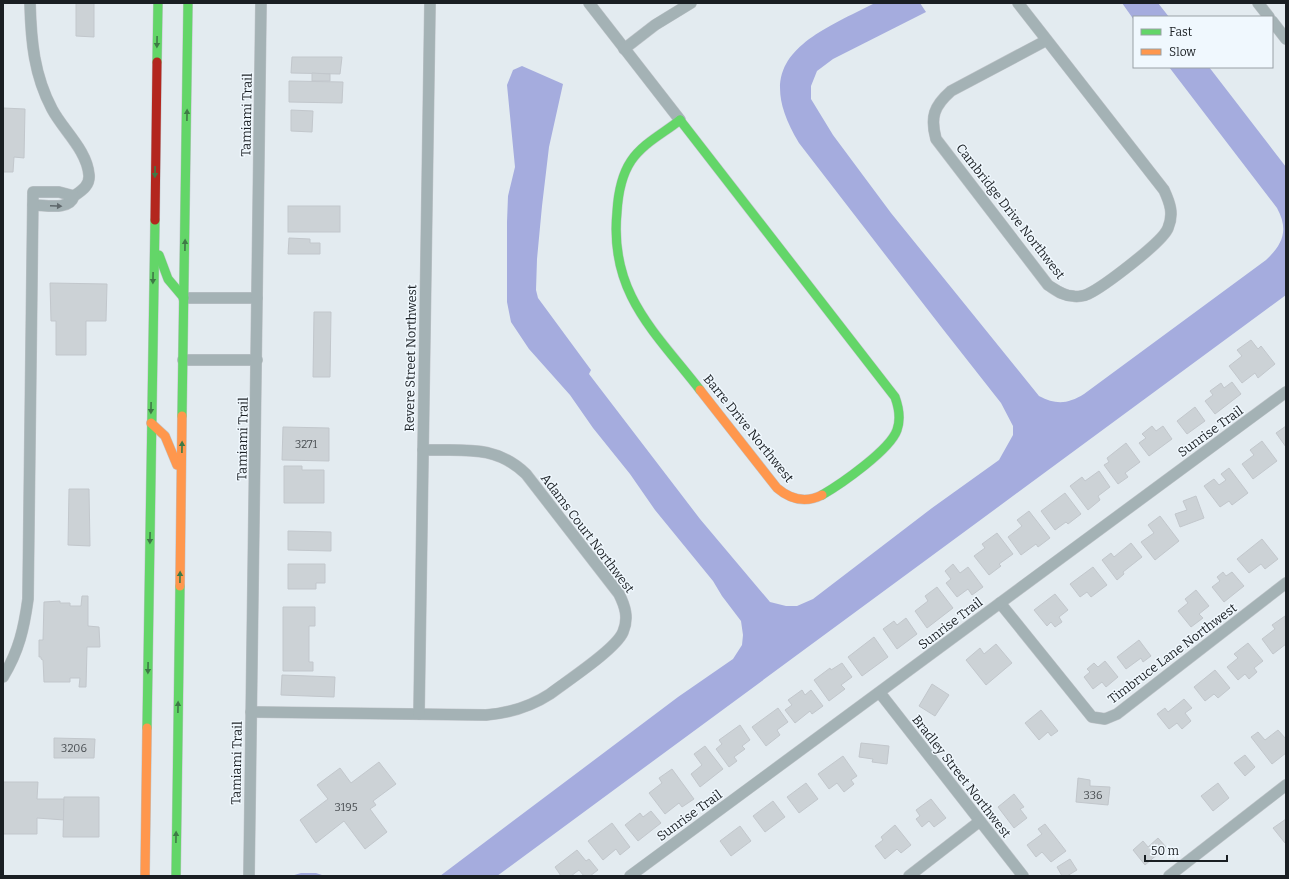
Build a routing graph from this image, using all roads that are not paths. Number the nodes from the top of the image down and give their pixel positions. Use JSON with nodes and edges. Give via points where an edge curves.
{"nodes":[{"id":1,"x":30,"y":3,"type":"edge"},
{"id":2,"x":158,"y":3,"type":"edge"},
{"id":3,"x":188,"y":3,"type":"edge"},
{"id":4,"x":261,"y":3,"type":"edge"},
{"id":5,"x":430,"y":3,"type":"edge"},
{"id":6,"x":589,"y":3,"type":"edge"},
{"id":7,"x":691,"y":3,"type":"edge"},
{"id":8,"x":1018,"y":3,"type":"edge"},
{"id":9,"x":1258,"y":3,"type":"edge"},
{"id":10,"x":1268,"y":16,"type":"edge"},
{"id":11,"x":1273,"y":22,"type":"edge"},
{"id":12,"x":1286,"y":39,"type":"edge"},
{"id":13,"x":1047,"y":40,"type":"junction"},
{"id":14,"x":624,"y":48,"type":"junction"},
{"id":15,"x":680,"y":120,"type":"junction"},
{"id":16,"x":74,"y":196,"type":"junction"},
{"id":17,"x":32,"y":205,"type":"junction"},
{"id":18,"x":154,"y":239,"type":"junction"},
{"id":19,"x":184,"y":298,"type":"junction"},
{"id":20,"x":257,"y":298,"type":"junction"},
{"id":21,"x":184,"y":360,"type":"junction"},
{"id":22,"x":257,"y":360,"type":"junction"},
{"id":23,"x":1286,"y":392,"type":"edge"},
{"id":24,"x":151,"y":423,"type":"junction"},
{"id":25,"x":423,"y":450,"type":"junction"},
{"id":26,"x":182,"y":479,"type":"junction"},
{"id":27,"x":1286,"y":583,"type":"edge"},
{"id":28,"x":1000,"y":604,"type":"junction"},
{"id":29,"x":3,"y":677,"type":"edge"},
{"id":30,"x":880,"y":692,"type":"junction"},
{"id":31,"x":251,"y":712,"type":"junction"},
{"id":32,"x":419,"y":714,"type":"junction"},
{"id":33,"x":1286,"y":785,"type":"edge"},
{"id":34,"x":980,"y":821,"type":"junction"},
{"id":35,"x":145,"y":876,"type":"edge"},
{"id":36,"x":176,"y":876,"type":"edge"},
{"id":37,"x":249,"y":876,"type":"edge"},
{"id":38,"x":630,"y":876,"type":"edge"},
{"id":39,"x":909,"y":876,"type":"edge"},
{"id":40,"x":1022,"y":876,"type":"edge"},
{"id":41,"x":1169,"y":876,"type":"edge"}],
"edges":[{"from":1,"to":16,"type":"street","via":[[33,58],[38,76],[52,110],[80,152],[89,176],[83,190]]},
{"from":2,"to":18,"type":"main road","one_way":true},
{"from":19,"to":3,"type":"main road","one_way":true},
{"from":4,"to":20,"type":"street","name":"Tamiami Trail"},
{"from":5,"to":25,"type":"street","name":"Revere Street Northwest"},
{"from":6,"to":14,"type":"street","name":"Barre Drive Northwest"},
{"from":7,"to":14,"type":"street"},
{"from":8,"to":13,"type":"street","name":"Cambridge Drive Northwest"},
{"from":9,"to":10,"type":"street"},
{"from":11,"to":12,"type":"street"},
{"from":13,"to":13,"type":"street","name":"Cambridge Drive Northwest","via":[[951,91],[934,111],[932,125],[936,139],[1048,285],[1059,293],[1072,296],[1086,295],[1160,240],[1168,229],[1172,216],[1170,202],[1164,190]]},
{"from":14,"to":15,"type":"street","name":"Barre Drive Northwest"},
{"from":15,"to":15,"type":"main road","name":"Barre Drive Northwest","via":[[631,160],[619,184],[617,245],[625,286],[638,310],[777,488],[788,496],[801,500],[815,498],[827,492],[886,446],[895,436],[900,424],[900,410],[895,397]]},
{"from":17,"to":16,"type":"street","one_way":true,"via":[[64,206],[72,201]]},
{"from":16,"to":17,"type":"street","via":[[59,192],[33,192]]},
{"from":17,"to":29,"type":"street","via":[[28,599],[21,638]]},
{"from":18,"to":19,"type":"main road","via":[[166,278]]},
{"from":18,"to":24,"type":"main road","one_way":true},
{"from":19,"to":20,"type":"street"},
{"from":19,"to":21,"type":"main road"},
{"from":20,"to":22,"type":"street","name":"Tamiami Trail"},
{"from":21,"to":22,"type":"street"},
{"from":26,"to":21,"type":"main road","one_way":true},
{"from":22,"to":31,"type":"street","name":"Tamiami Trail"},
{"from":23,"to":28,"type":"street","name":"Sunrise Trail"},
{"from":24,"to":26,"type":"main road","via":[[161,430],[170,443]]},
{"from":24,"to":35,"type":"main road","one_way":true},
{"from":25,"to":32,"type":"street","name":"Revere Street Northwest"},
{"from":25,"to":32,"type":"street","name":"Adams Court Northwest","via":[[491,452],[516,464],[619,594],[625,605],[626,619],[623,633],[615,644],[550,694],[526,707],[513,712],[486,715]]},
{"from":36,"to":26,"type":"main road","one_way":true},
{"from":27,"to":28,"type":"street","name":"Timbruce Lane Northwest","via":[[1118,714],[1105,719],[1092,717]]},
{"from":28,"to":30,"type":"street","name":"Sunrise Trail"},
{"from":30,"to":34,"type":"street","name":"Bradley Street Northwest"},
{"from":30,"to":38,"type":"street","name":"Sunrise Trail"},
{"from":31,"to":32,"type":"street","name":"Adams Court Northwest"},
{"from":31,"to":37,"type":"street","name":"Tamiami Trail"},
{"from":33,"to":41,"type":"street"},
{"from":34,"to":39,"type":"street"},
{"from":34,"to":40,"type":"street","name":"Bradley Street Northwest"}]}
